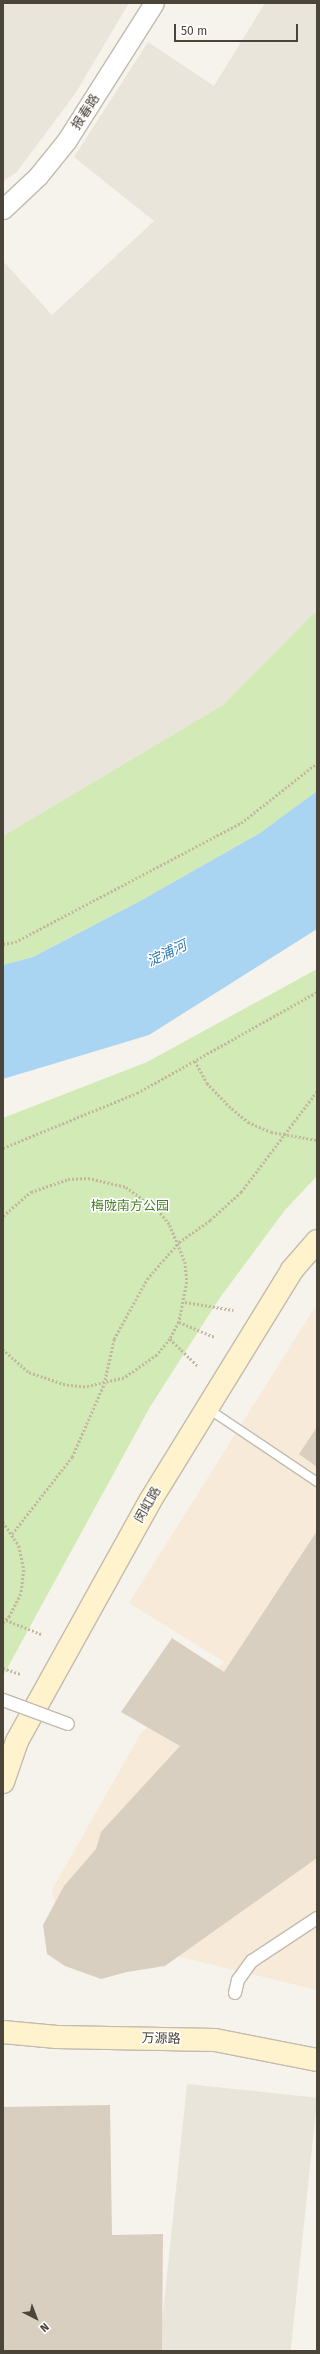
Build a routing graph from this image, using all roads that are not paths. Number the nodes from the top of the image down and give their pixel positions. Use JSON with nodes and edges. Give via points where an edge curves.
{"nodes":[{"id":1,"x":154,"y":3,"type":"edge"},
{"id":2,"x":3,"y":209,"type":"edge"},
{"id":3,"x":317,"y":1243,"type":"edge"},
{"id":4,"x":207,"y":1408,"type":"junction"},
{"id":5,"x":317,"y":1482,"type":"edge"},
{"id":6,"x":3,"y":1700,"type":"edge"},
{"id":7,"x":68,"y":1724,"type":"dead end"},
{"id":8,"x":3,"y":1782,"type":"edge"},
{"id":9,"x":317,"y":1918,"type":"edge"},
{"id":10,"x":235,"y":1993,"type":"dead end"},
{"id":11,"x":3,"y":2032,"type":"edge"},
{"id":12,"x":317,"y":2060,"type":"edge"}],
"edges":[{"from":1,"to":2,"type":"street","name":"报春路","via":[[67,140],[38,176]]},
{"from":3,"to":4,"type":"main road","name":"闵虹路","via":[[292,1270]]},
{"from":4,"to":5,"type":"lane"},
{"from":4,"to":8,"type":"main road","name":"闵虹路","via":[[150,1502],[17,1741]]},
{"from":6,"to":7,"type":"street","bridge":true},
{"from":9,"to":10,"type":"street","via":[[252,1961],[238,1980]]},
{"from":11,"to":12,"type":"main road","name":"万源路","via":[[57,2037],[215,2040]]}]}
